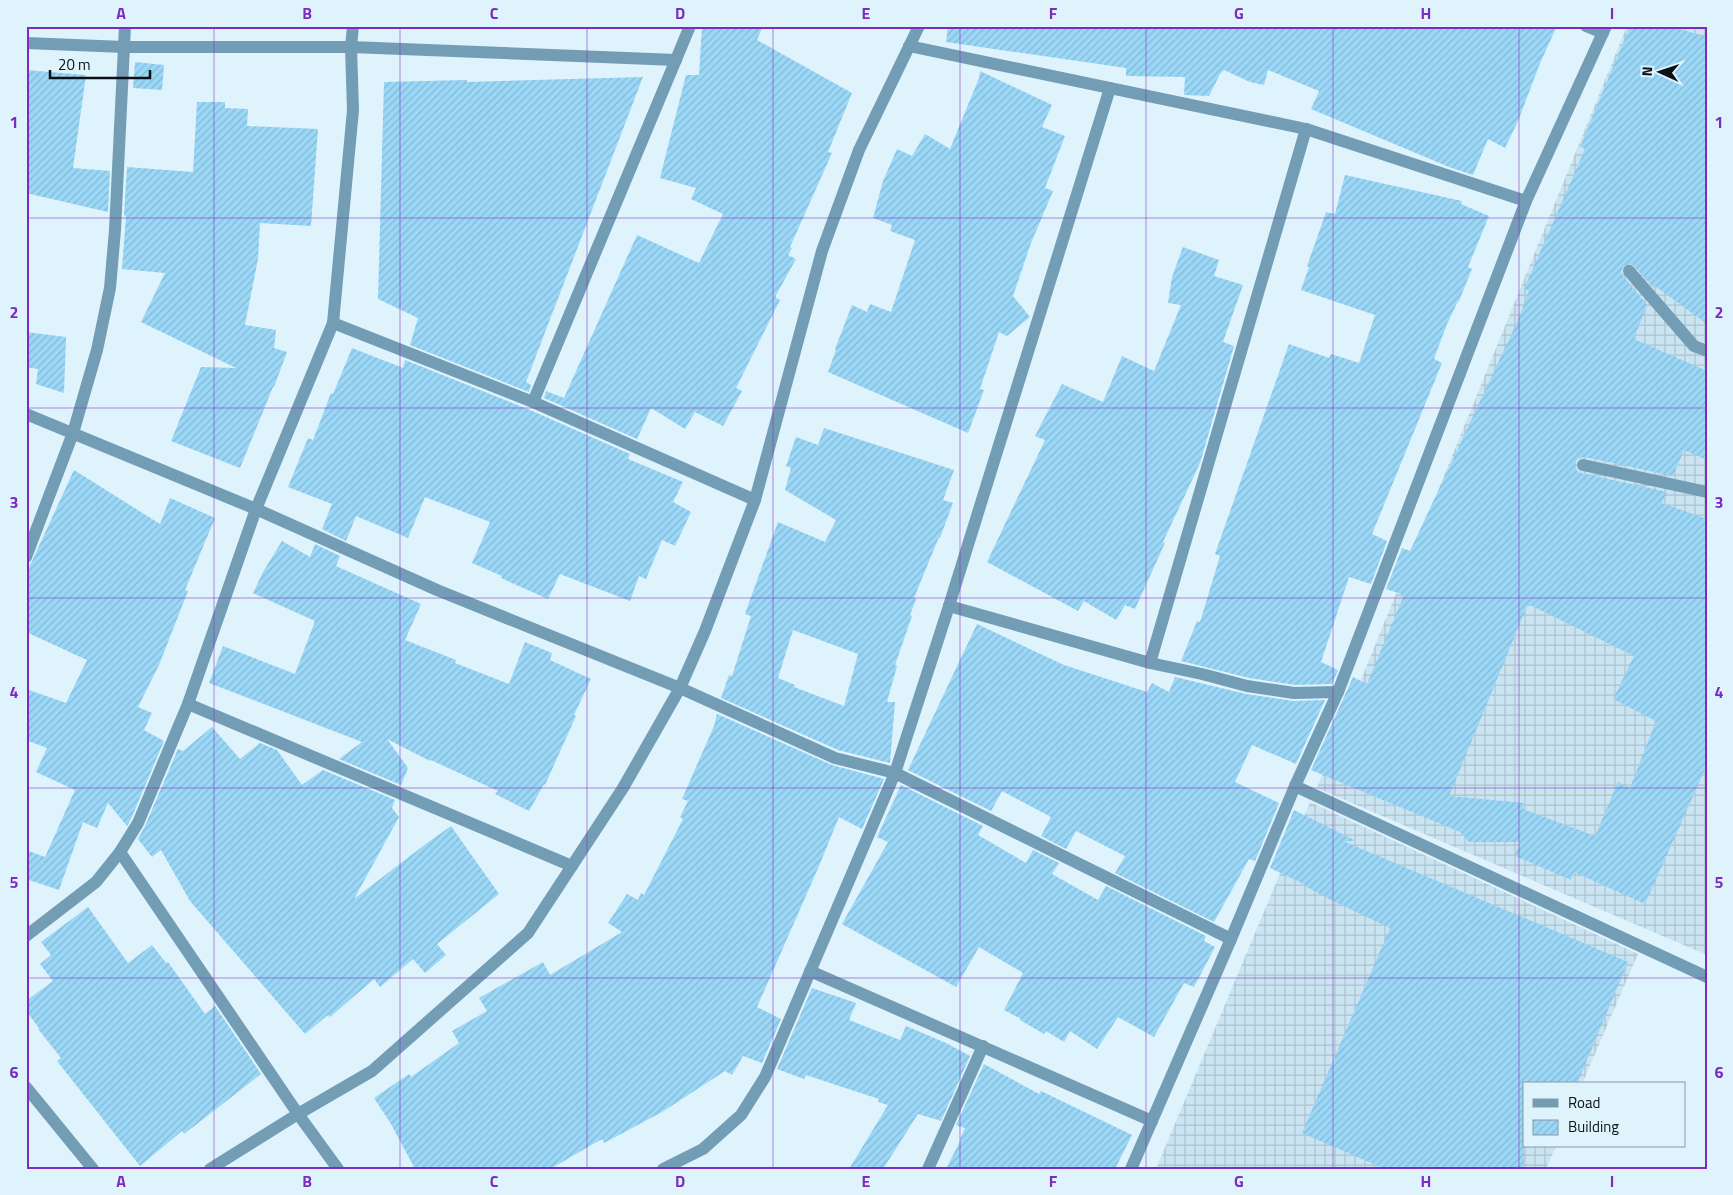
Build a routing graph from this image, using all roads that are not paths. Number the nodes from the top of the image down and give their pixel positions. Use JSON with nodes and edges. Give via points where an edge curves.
{"nodes":[{"id":1,"x":125,"y":26,"type":"edge"},
{"id":2,"x":353,"y":26,"type":"edge"},
{"id":3,"x":690,"y":26,"type":"edge"},
{"id":4,"x":918,"y":26,"type":"edge"},
{"id":5,"x":1586,"y":26,"type":"edge"},
{"id":6,"x":1604,"y":30,"type":"edge"},
{"id":7,"x":26,"y":43,"type":"edge"},
{"id":8,"x":909,"y":46,"type":"junction"},
{"id":9,"x":124,"y":47,"type":"junction"},
{"id":10,"x":351,"y":47,"type":"junction"},
{"id":11,"x":676,"y":60,"type":"junction"},
{"id":12,"x":1110,"y":88,"type":"junction"},
{"id":13,"x":1306,"y":129,"type":"junction"},
{"id":14,"x":1526,"y":201,"type":"junction"},
{"id":15,"x":1629,"y":271,"type":"dead end"},
{"id":16,"x":332,"y":323,"type":"junction"},
{"id":17,"x":1707,"y":351,"type":"edge"},
{"id":18,"x":533,"y":402,"type":"junction"},
{"id":19,"x":26,"y":414,"type":"edge"},
{"id":20,"x":73,"y":433,"type":"junction"},
{"id":21,"x":1584,"y":465,"type":"dead end"},
{"id":22,"x":1707,"y":492,"type":"edge"},
{"id":23,"x":755,"y":500,"type":"junction"},
{"id":24,"x":256,"y":508,"type":"junction"},
{"id":25,"x":26,"y":557,"type":"edge"},
{"id":26,"x":949,"y":606,"type":"junction"},
{"id":27,"x":1150,"y":663,"type":"junction"},
{"id":28,"x":680,"y":688,"type":"junction"},
{"id":29,"x":1338,"y":692,"type":"junction"},
{"id":30,"x":188,"y":704,"type":"junction"},
{"id":31,"x":894,"y":773,"type":"junction"},
{"id":32,"x":1295,"y":786,"type":"junction"},
{"id":33,"x":120,"y":852,"type":"junction"},
{"id":34,"x":572,"y":866,"type":"junction"},
{"id":35,"x":26,"y":936,"type":"edge"},
{"id":36,"x":1231,"y":939,"type":"junction"},
{"id":37,"x":810,"y":971,"type":"junction"},
{"id":38,"x":1707,"y":977,"type":"edge"},
{"id":39,"x":983,"y":1046,"type":"junction"},
{"id":40,"x":26,"y":1086,"type":"edge"},
{"id":41,"x":298,"y":1114,"type":"junction"},
{"id":42,"x":1152,"y":1121,"type":"junction"},
{"id":43,"x":93,"y":1169,"type":"edge"},
{"id":44,"x":210,"y":1169,"type":"edge"},
{"id":45,"x":338,"y":1169,"type":"edge"},
{"id":46,"x":663,"y":1169,"type":"edge"},
{"id":47,"x":928,"y":1169,"type":"edge"},
{"id":48,"x":1131,"y":1169,"type":"edge"}],
"edges":[{"from":1,"to":9,"type":"street"},
{"from":2,"to":10,"type":"street"},
{"from":3,"to":11,"type":"street"},
{"from":4,"to":8,"type":"street"},
{"from":5,"to":6,"type":"street"},
{"from":6,"to":14,"type":"street"},
{"from":7,"to":9,"type":"street"},
{"from":8,"to":12,"type":"street"},
{"from":8,"to":23,"type":"street","via":[[860,150],[822,251]]},
{"from":9,"to":10,"type":"street"},
{"from":9,"to":20,"type":"street","via":[[110,288],[97,350]]},
{"from":10,"to":11,"type":"street"},
{"from":10,"to":16,"type":"street","via":[[353,110]]},
{"from":11,"to":18,"type":"street"},
{"from":12,"to":13,"type":"street"},
{"from":12,"to":26,"type":"street"},
{"from":13,"to":14,"type":"street"},
{"from":13,"to":27,"type":"street"},
{"from":14,"to":29,"type":"street"},
{"from":15,"to":17,"type":"street","via":[[1694,346]]},
{"from":16,"to":18,"type":"street"},
{"from":16,"to":24,"type":"street"},
{"from":18,"to":23,"type":"street"},
{"from":19,"to":20,"type":"street"},
{"from":20,"to":24,"type":"street"},
{"from":20,"to":25,"type":"street"},
{"from":21,"to":22,"type":"street"},
{"from":23,"to":28,"type":"street"},
{"from":24,"to":28,"type":"street","via":[[437,590]]},
{"from":24,"to":30,"type":"street"},
{"from":26,"to":27,"type":"street"},
{"from":26,"to":31,"type":"street"},
{"from":27,"to":29,"type":"street","via":[[1247,686],[1294,693]]},
{"from":28,"to":31,"type":"street","via":[[835,758]]},
{"from":28,"to":34,"type":"street","via":[[624,788]]},
{"from":29,"to":32,"type":"street"},
{"from":30,"to":33,"type":"street","via":[[138,823]]},
{"from":30,"to":34,"type":"street"},
{"from":31,"to":36,"type":"street"},
{"from":31,"to":37,"type":"street"},
{"from":32,"to":36,"type":"street"},
{"from":32,"to":38,"type":"street"},
{"from":33,"to":35,"type":"street","via":[[96,882]]},
{"from":33,"to":41,"type":"street"},
{"from":34,"to":41,"type":"street","via":[[528,933],[372,1071]]},
{"from":36,"to":42,"type":"street"},
{"from":37,"to":39,"type":"street"},
{"from":37,"to":46,"type":"street","via":[[765,1077],[741,1115],[703,1149]]},
{"from":39,"to":42,"type":"street"},
{"from":39,"to":47,"type":"street"},
{"from":40,"to":43,"type":"street"},
{"from":41,"to":44,"type":"street"},
{"from":41,"to":45,"type":"street"},
{"from":42,"to":48,"type":"street"}]}
